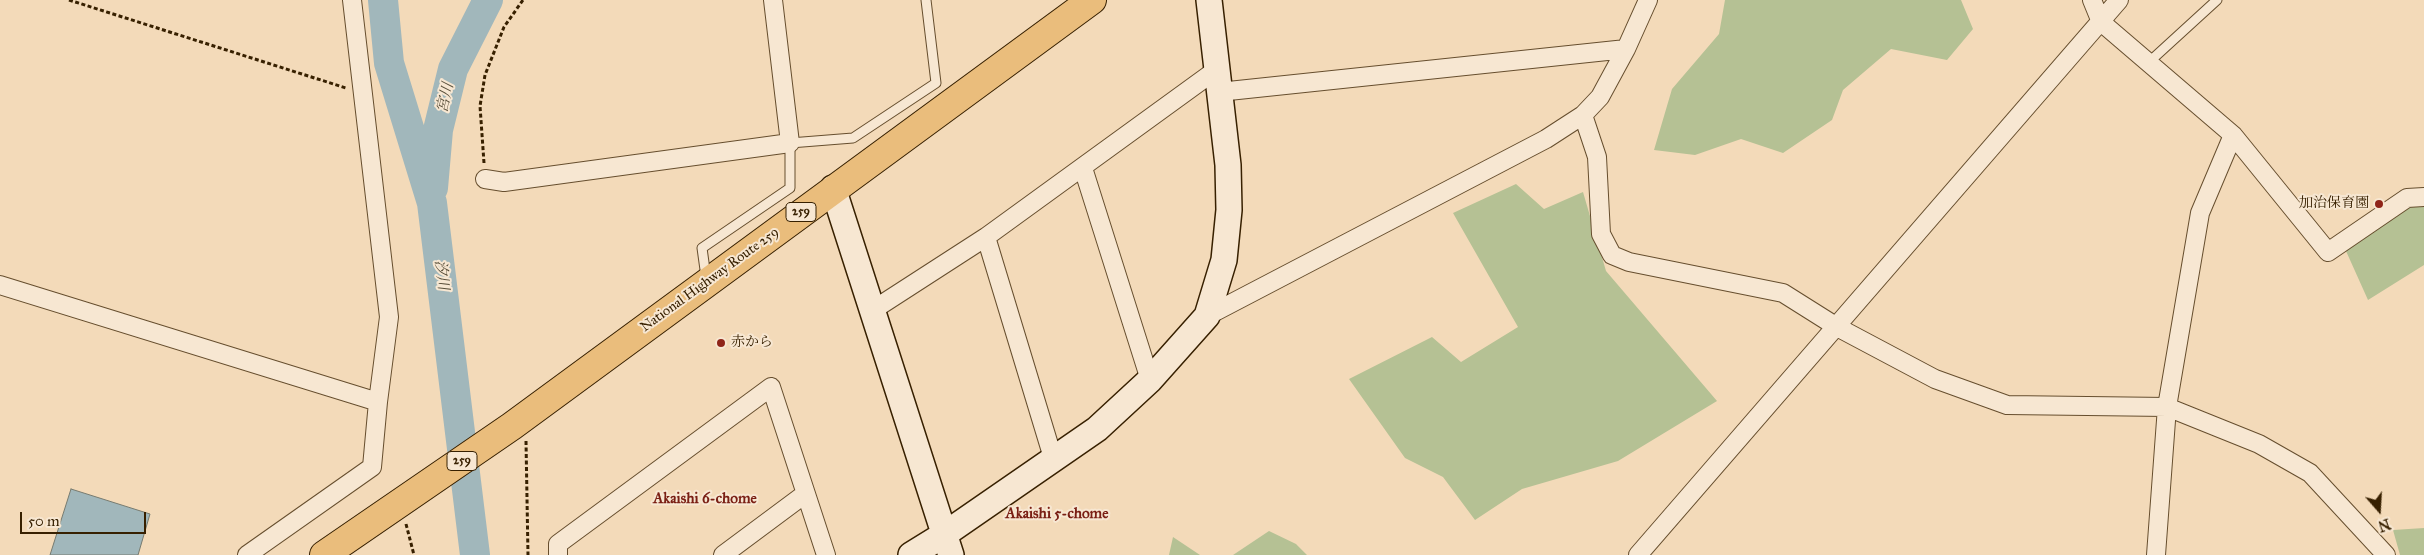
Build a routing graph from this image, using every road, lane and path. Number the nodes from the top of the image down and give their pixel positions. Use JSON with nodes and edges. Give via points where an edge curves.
{"nodes":[{"id":1,"x":69,"y":0,"type":"edge"},
{"id":2,"x":352,"y":0,"type":"edge"},
{"id":3,"x":523,"y":0,"type":"edge"},
{"id":4,"x":773,"y":0,"type":"edge"},
{"id":5,"x":926,"y":0,"type":"edge"},
{"id":6,"x":1092,"y":0,"type":"edge"},
{"id":7,"x":1209,"y":0,"type":"edge"},
{"id":8,"x":1648,"y":0,"type":"edge"},
{"id":9,"x":2092,"y":0,"type":"edge"},
{"id":10,"x":2119,"y":0,"type":"edge"},
{"id":11,"x":2217,"y":0,"type":"edge"},
{"id":12,"x":2101,"y":22,"type":"junction"},
{"id":13,"x":1626,"y":49,"type":"junction"},
{"id":14,"x":2148,"y":63,"type":"junction"},
{"id":15,"x":1218,"y":81,"type":"junction"},
{"id":16,"x":363,"y":94,"type":"junction"},
{"id":17,"x":1583,"y":115,"type":"junction"},
{"id":18,"x":2233,"y":135,"type":"junction"},
{"id":19,"x":790,"y":143,"type":"junction"},
{"id":20,"x":1083,"y":168,"type":"junction"},
{"id":21,"x":485,"y":179,"type":"joint"},
{"id":22,"x":833,"y":188,"type":"junction"},
{"id":23,"x":2424,"y":197,"type":"edge"},
{"id":24,"x":986,"y":237,"type":"junction"},
{"id":25,"x":707,"y":282,"type":"junction"},
{"id":26,"x":0,"y":285,"type":"edge"},
{"id":27,"x":873,"y":310,"type":"junction"},
{"id":28,"x":1207,"y":316,"type":"junction"},
{"id":29,"x":1837,"y":327,"type":"junction"},
{"id":30,"x":1150,"y":380,"type":"junction"},
{"id":31,"x":378,"y":402,"type":"junction"},
{"id":32,"x":2167,"y":407,"type":"junction"},
{"id":33,"x":518,"y":421,"type":"junction"},
{"id":34,"x":1053,"y":458,"type":"junction"},
{"id":35,"x":805,"y":494,"type":"junction"},
{"id":36,"x":406,"y":500,"type":"junction"},
{"id":37,"x":948,"y":545,"type":"edge"},
{"id":38,"x":247,"y":555,"type":"edge"},
{"id":39,"x":324,"y":555,"type":"edge"},
{"id":40,"x":414,"y":555,"type":"edge"},
{"id":41,"x":528,"y":555,"type":"edge"},
{"id":42,"x":558,"y":555,"type":"edge"},
{"id":43,"x":723,"y":555,"type":"edge"},
{"id":44,"x":826,"y":555,"type":"edge"},
{"id":45,"x":911,"y":555,"type":"edge"},
{"id":46,"x":1638,"y":555,"type":"edge"},
{"id":47,"x":2156,"y":555,"type":"edge"},
{"id":48,"x":2386,"y":555,"type":"edge"}],
"edges":[{"from":1,"to":16,"type":"path"},
{"from":2,"to":16,"type":"street"},
{"from":3,"to":21,"type":"path","via":[[504,26],[485,75],[480,106]]},
{"from":4,"to":19,"type":"street"},
{"from":5,"to":19,"type":"lane","via":[[936,83],[853,138]]},
{"from":6,"to":22,"type":"highway","name":"National Highway Route 259","number":"259"},
{"from":7,"to":15,"type":"street"},
{"from":8,"to":13,"type":"street"},
{"from":9,"to":12,"type":"street"},
{"from":10,"to":12,"type":"street"},
{"from":11,"to":14,"type":"lane"},
{"from":12,"to":14,"type":"street"},
{"from":12,"to":29,"type":"street"},
{"from":13,"to":15,"type":"street"},
{"from":13,"to":17,"type":"street","via":[[1600,97]]},
{"from":14,"to":18,"type":"street"},
{"from":15,"to":20,"type":"street"},
{"from":15,"to":28,"type":"street","via":[[1228,164],[1229,210],[1224,260]]},
{"from":16,"to":31,"type":"street","via":[[389,317]]},
{"from":17,"to":28,"type":"street","via":[[1538,144]]},
{"from":17,"to":29,"type":"street","via":[[1597,157],[1601,234],[1612,254],[1630,262],[1783,292]]},
{"from":18,"to":23,"type":"street","via":[[2328,252],[2407,198]]},
{"from":18,"to":32,"type":"street","via":[[2200,213]]},
{"from":19,"to":21,"type":"street","via":[[504,182]]},
{"from":19,"to":25,"type":"lane","via":[[790,188],[702,248]]},
{"from":20,"to":24,"type":"street"},
{"from":20,"to":30,"type":"street"},
{"from":22,"to":25,"type":"highway","name":"National Highway Route 259","number":"259"},
{"from":22,"to":27,"type":"street"},
{"from":24,"to":27,"type":"street"},
{"from":24,"to":34,"type":"street"},
{"from":25,"to":33,"type":"highway","name":"National Highway Route 259","number":"259"},
{"from":26,"to":31,"type":"street"},
{"from":27,"to":37,"type":"street"},
{"from":28,"to":30,"type":"street"},
{"from":29,"to":32,"type":"street","via":[[1935,379],[2007,404]]},
{"from":29,"to":46,"type":"street"},
{"from":30,"to":34,"type":"street","via":[[1097,429]]},
{"from":31,"to":38,"type":"street","via":[[372,467]]},
{"from":32,"to":47,"type":"street"},
{"from":32,"to":48,"type":"street","via":[[2260,444],[2310,472]]},
{"from":33,"to":36,"type":"highway","name":"National Highway Route 259","number":"259"},
{"from":33,"to":41,"type":"path"},
{"from":34,"to":37,"type":"street"},
{"from":35,"to":42,"type":"street","via":[[771,386],[558,544]]},
{"from":35,"to":43,"type":"street"},
{"from":35,"to":44,"type":"street"},
{"from":36,"to":39,"type":"highway","name":"National Highway Route 259","number":"259"},
{"from":36,"to":40,"type":"path"},
{"from":37,"to":45,"type":"street"}]}
